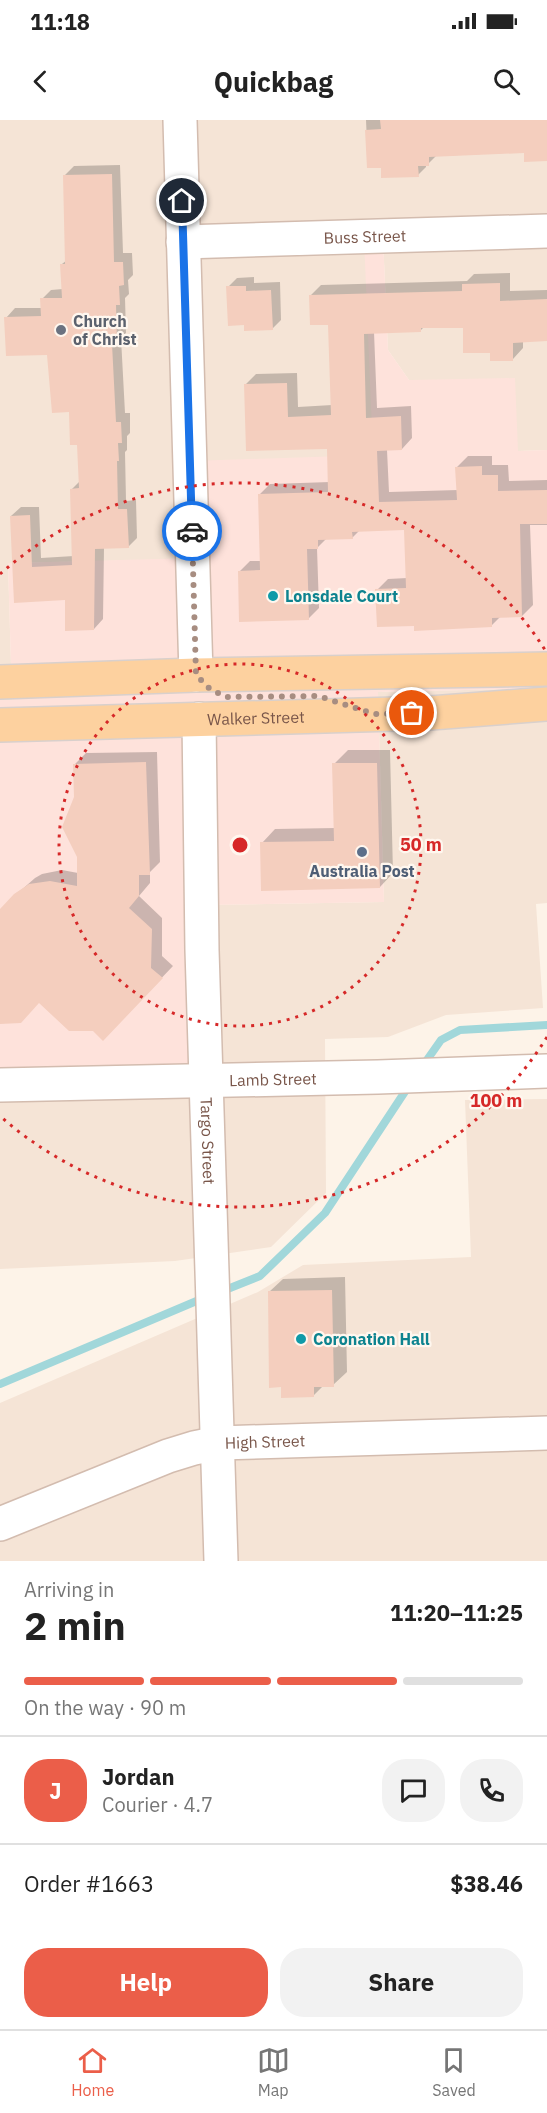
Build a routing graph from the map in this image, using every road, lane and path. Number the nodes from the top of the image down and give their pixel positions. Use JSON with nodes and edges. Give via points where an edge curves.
{"nodes":[{"id":1,"x":180,"y":120,"type":"edge"},
{"id":2,"x":547,"y":231,"type":"edge"},
{"id":3,"x":183,"y":242,"type":"junction"},
{"id":4,"x":547,"y":669,"type":"edge"},
{"id":5,"x":196,"y":675,"type":"junction"},
{"id":6,"x":0,"y":682,"type":"edge"},
{"id":7,"x":547,"y":704,"type":"edge"},
{"id":8,"x":375,"y":714,"type":"junction"},
{"id":9,"x":199,"y":719,"type":"junction"},
{"id":10,"x":0,"y":724,"type":"edge"},
{"id":11,"x":547,"y":1071,"type":"edge"},
{"id":12,"x":207,"y":1080,"type":"junction"},
{"id":13,"x":0,"y":1085,"type":"edge"},
{"id":14,"x":547,"y":1433,"type":"edge"},
{"id":15,"x":219,"y":1443,"type":"junction"},
{"id":16,"x":0,"y":1524,"type":"edge"},
{"id":17,"x":221,"y":1561,"type":"edge"}],
"edges":[{"from":1,"to":3,"type":"street"},
{"from":2,"to":3,"type":"street","name":"Buss Street"},
{"from":3,"to":5,"type":"street"},
{"from":4,"to":5,"type":"main road"},
{"from":5,"to":6,"type":"main road"},
{"from":5,"to":8,"type":"main road","via":[[210,689],[226,697],[318,696]]},
{"from":6,"to":9,"type":"main road","via":[[74,700],[168,699],[186,707]]},
{"from":7,"to":8,"type":"main road","name":"Walker Street"},
{"from":8,"to":9,"type":"main road","name":"Walker Street"},
{"from":9,"to":10,"type":"main road","name":"Walker Street"},
{"from":9,"to":12,"type":"street","name":"Targo Street"},
{"from":11,"to":12,"type":"street","name":"Lamb Street"},
{"from":12,"to":13,"type":"street","name":"Lamb Street"},
{"from":12,"to":15,"type":"street","name":"Targo Street"},
{"from":14,"to":15,"type":"street","name":"High Street"},
{"from":15,"to":16,"type":"street","name":"High Street","via":[[168,1456]]},
{"from":15,"to":17,"type":"street","name":"Targo Street"}]}
